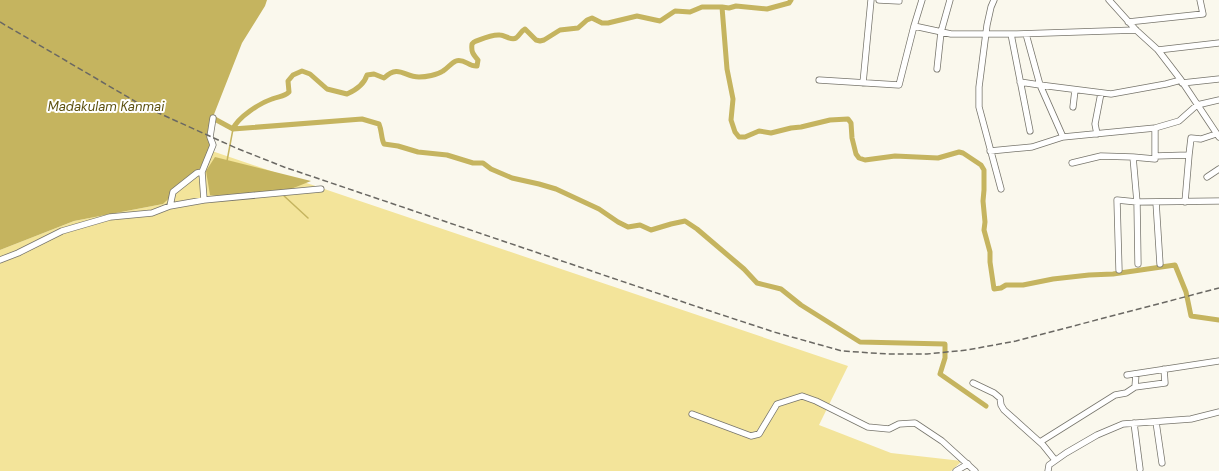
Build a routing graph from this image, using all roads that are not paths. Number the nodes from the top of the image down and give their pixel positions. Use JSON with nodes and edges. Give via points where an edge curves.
{"nodes":[{"id":1,"x":871,"y":0,"type":"edge"},
{"id":2,"x":879,"y":0,"type":"edge"},
{"id":3,"x":922,"y":0,"type":"edge"},
{"id":4,"x":950,"y":0,"type":"edge"},
{"id":5,"x":994,"y":0,"type":"edge"},
{"id":6,"x":1109,"y":0,"type":"edge"},
{"id":7,"x":1200,"y":0,"type":"edge"},
{"id":8,"x":899,"y":1,"type":"dead end"},
{"id":9,"x":1128,"y":22,"type":"junction"},
{"id":10,"x":914,"y":26,"type":"junction"},
{"id":11,"x":1136,"y":30,"type":"junction"},
{"id":12,"x":941,"y":32,"type":"junction"},
{"id":13,"x":987,"y":34,"type":"junction"},
{"id":14,"x":1011,"y":34,"type":"junction"},
{"id":15,"x":1026,"y":34,"type":"junction"},
{"id":16,"x":1219,"y":43,"type":"edge"},
{"id":17,"x":1158,"y":50,"type":"junction"},
{"id":18,"x":937,"y":69,"type":"dead end"},
{"id":19,"x":1219,"y":79,"type":"edge"},
{"id":20,"x":819,"y":80,"type":"dead end"},
{"id":21,"x":1020,"y":82,"type":"junction"},
{"id":22,"x":1181,"y":82,"type":"junction"},
{"id":23,"x":864,"y":83,"type":"junction"},
{"id":24,"x":1040,"y":85,"type":"junction"},
{"id":25,"x":1075,"y":90,"type":"junction"},
{"id":26,"x":1101,"y":92,"type":"junction"},
{"id":27,"x":1219,"y":100,"type":"edge"},
{"id":28,"x":1198,"y":105,"type":"junction"},
{"id":29,"x":1073,"y":107,"type":"dead end"},
{"id":30,"x":213,"y":118,"type":"dead end"},
{"id":31,"x":1155,"y":128,"type":"junction"},
{"id":32,"x":1030,"y":131,"type":"dead end"},
{"id":33,"x":1097,"y":134,"type":"junction"},
{"id":34,"x":1217,"y":135,"type":"edge"},
{"id":35,"x":1063,"y":137,"type":"junction"},
{"id":36,"x":990,"y":151,"type":"junction"},
{"id":37,"x":1189,"y":155,"type":"junction"},
{"id":38,"x":1155,"y":156,"type":"junction"},
{"id":39,"x":1133,"y":157,"type":"junction"},
{"id":40,"x":1072,"y":163,"type":"dead end"},
{"id":41,"x":1219,"y":169,"type":"edge"},
{"id":42,"x":202,"y":172,"type":"junction"},
{"id":43,"x":1207,"y":177,"type":"dead end"},
{"id":44,"x":1001,"y":188,"type":"dead end"},
{"id":45,"x":321,"y":189,"type":"dead end"},
{"id":46,"x":204,"y":200,"type":"junction"},
{"id":47,"x":1219,"y":201,"type":"edge"},
{"id":48,"x":1137,"y":202,"type":"junction"},
{"id":49,"x":1156,"y":202,"type":"junction"},
{"id":50,"x":1185,"y":202,"type":"junction"},
{"id":51,"x":170,"y":206,"type":"junction"},
{"id":52,"x":0,"y":260,"type":"edge"},
{"id":53,"x":1138,"y":264,"type":"dead end"},
{"id":54,"x":1160,"y":264,"type":"dead end"},
{"id":55,"x":1118,"y":270,"type":"dead end"},
{"id":56,"x":1219,"y":361,"type":"edge"},
{"id":57,"x":1164,"y":369,"type":"junction"},
{"id":58,"x":1136,"y":374,"type":"junction"},
{"id":59,"x":1127,"y":375,"type":"dead end"},
{"id":60,"x":972,"y":383,"type":"dead end"},
{"id":61,"x":1136,"y":387,"type":"junction"},
{"id":62,"x":1219,"y":412,"type":"edge"},
{"id":63,"x":692,"y":414,"type":"dead end"},
{"id":64,"x":1156,"y":422,"type":"junction"},
{"id":65,"x":1134,"y":423,"type":"junction"},
{"id":66,"x":1040,"y":442,"type":"junction"},
{"id":67,"x":1055,"y":460,"type":"junction"},
{"id":68,"x":1162,"y":463,"type":"dead end"},
{"id":69,"x":968,"y":464,"type":"junction"},
{"id":70,"x":1140,"y":469,"type":"dead end"},
{"id":71,"x":956,"y":471,"type":"edge"},
{"id":72,"x":975,"y":471,"type":"edge"},
{"id":73,"x":1048,"y":471,"type":"edge"}],
"edges":[{"from":1,"to":23,"type":"street"},
{"from":2,"to":8,"type":"street"},
{"from":3,"to":10,"type":"street"},
{"from":4,"to":12,"type":"street"},
{"from":5,"to":13,"type":"street","via":[[990,7]]},
{"from":6,"to":9,"type":"street"},
{"from":7,"to":9,"type":"street","via":[[1203,14]]},
{"from":9,"to":11,"type":"street"},
{"from":10,"to":12,"type":"street"},
{"from":10,"to":23,"type":"street","via":[[899,85]]},
{"from":11,"to":15,"type":"street"},
{"from":11,"to":17,"type":"street"},
{"from":12,"to":13,"type":"street"},
{"from":12,"to":18,"type":"street"},
{"from":13,"to":14,"type":"street"},
{"from":13,"to":36,"type":"street","via":[[979,87],[979,107]]},
{"from":14,"to":15,"type":"street"},
{"from":14,"to":21,"type":"street"},
{"from":15,"to":24,"type":"street"},
{"from":16,"to":17,"type":"street"},
{"from":17,"to":22,"type":"street"},
{"from":19,"to":22,"type":"street"},
{"from":20,"to":23,"type":"street"},
{"from":21,"to":24,"type":"street"},
{"from":21,"to":32,"type":"street"},
{"from":22,"to":26,"type":"street","via":[[1111,94]]},
{"from":22,"to":28,"type":"street"},
{"from":24,"to":25,"type":"street"},
{"from":24,"to":35,"type":"street"},
{"from":25,"to":26,"type":"street"},
{"from":25,"to":29,"type":"street"},
{"from":26,"to":33,"type":"street"},
{"from":27,"to":28,"type":"street"},
{"from":28,"to":31,"type":"street","via":[[1179,121]]},
{"from":28,"to":34,"type":"street"},
{"from":30,"to":42,"type":"street","via":[[210,137],[213,145]]},
{"from":31,"to":33,"type":"street"},
{"from":31,"to":38,"type":"street"},
{"from":33,"to":35,"type":"street"},
{"from":34,"to":37,"type":"street","via":[[1201,139],[1191,138]]},
{"from":35,"to":36,"type":"street","via":[[1032,147]]},
{"from":36,"to":44,"type":"street"},
{"from":37,"to":38,"type":"street"},
{"from":37,"to":50,"type":"street"},
{"from":38,"to":39,"type":"street","via":[[1156,159]]},
{"from":39,"to":40,"type":"street","via":[[1101,156]]},
{"from":39,"to":48,"type":"street"},
{"from":41,"to":43,"type":"street"},
{"from":42,"to":46,"type":"street"},
{"from":42,"to":51,"type":"street","via":[[197,173],[173,192]]},
{"from":45,"to":46,"type":"street"},
{"from":46,"to":51,"type":"street"},
{"from":47,"to":50,"type":"street"},
{"from":48,"to":49,"type":"street"},
{"from":48,"to":53,"type":"street"},
{"from":48,"to":55,"type":"street","via":[[1117,200]]},
{"from":49,"to":50,"type":"street"},
{"from":49,"to":54,"type":"street"},
{"from":51,"to":52,"type":"street","via":[[152,212],[86,223],[62,231]]},
{"from":56,"to":57,"type":"street"},
{"from":57,"to":58,"type":"street"},
{"from":57,"to":61,"type":"street","via":[[1165,383]]},
{"from":58,"to":59,"type":"street"},
{"from":58,"to":61,"type":"street"},
{"from":60,"to":66,"type":"street","via":[[997,395],[1004,410]]},
{"from":61,"to":66,"type":"street","via":[[1126,393],[1115,395]]},
{"from":62,"to":64,"type":"street","via":[[1191,419]]},
{"from":63,"to":69,"type":"street","via":[[751,436],[759,434],[776,404],[802,396],[868,427],[889,429],[899,424],[915,423],[942,441]]},
{"from":64,"to":65,"type":"street"},
{"from":64,"to":68,"type":"street"},
{"from":65,"to":67,"type":"street","via":[[1123,424],[1097,435]]},
{"from":65,"to":70,"type":"street"},
{"from":66,"to":67,"type":"street"},
{"from":67,"to":73,"type":"street","via":[[1049,465]]},
{"from":69,"to":71,"type":"street"},
{"from":69,"to":72,"type":"street"}]}
